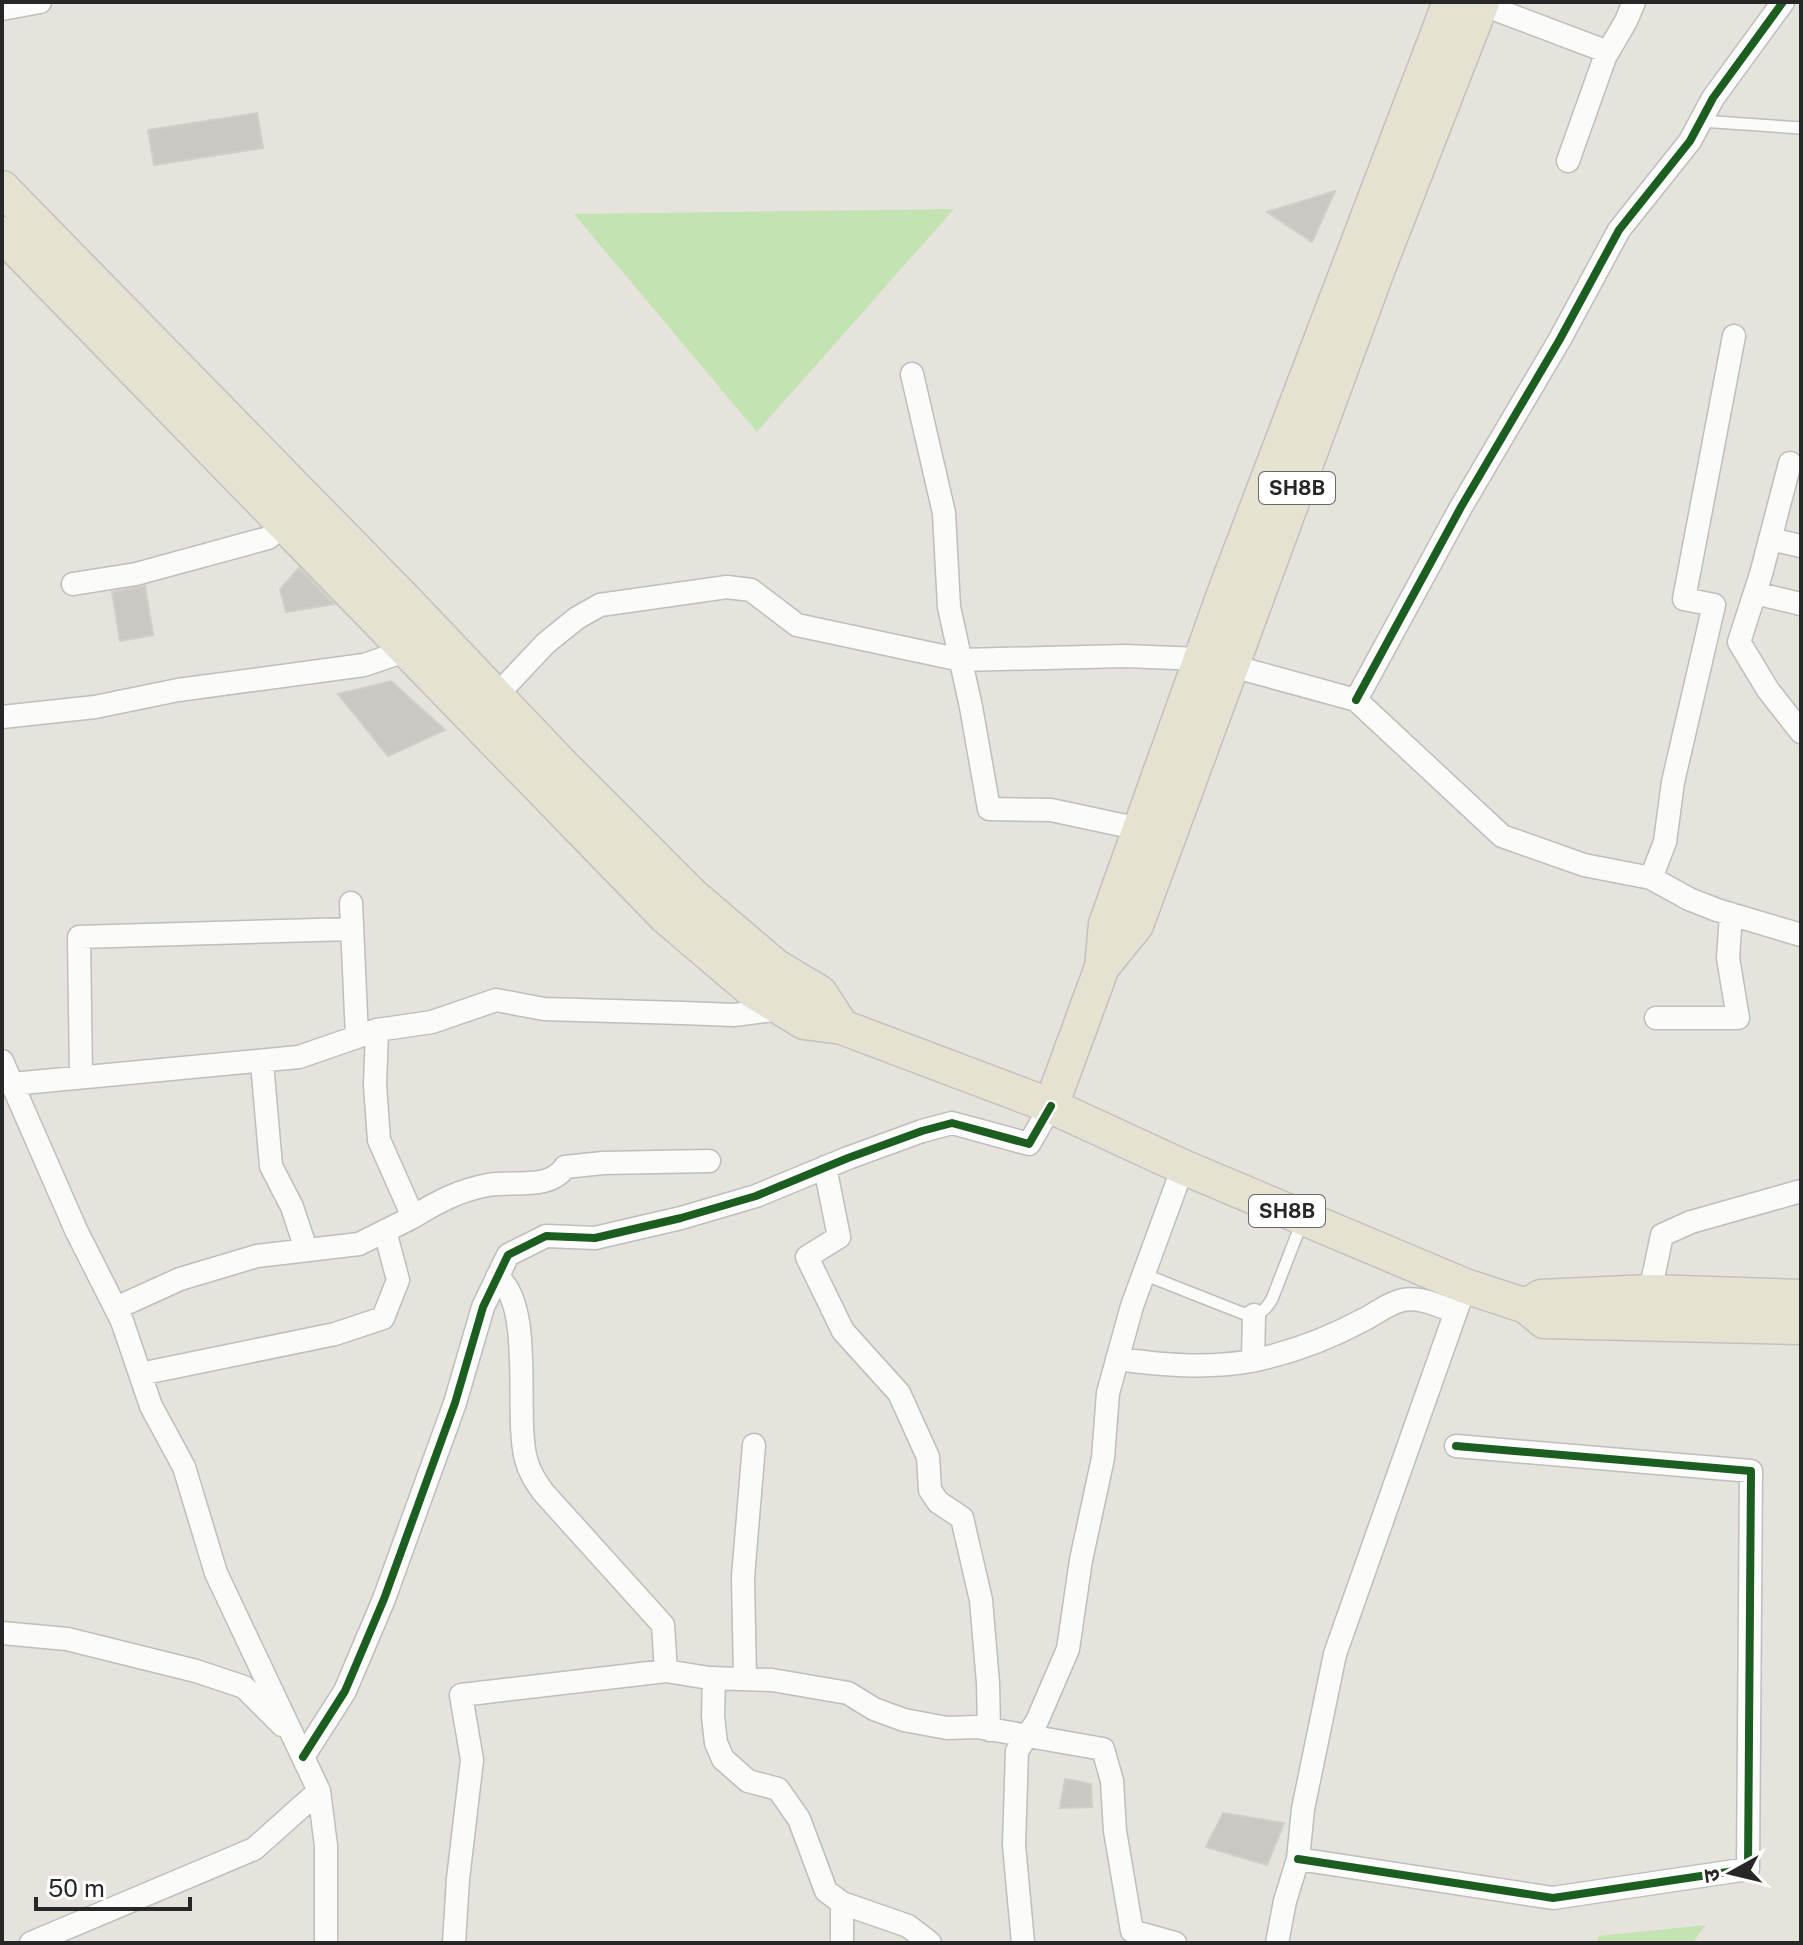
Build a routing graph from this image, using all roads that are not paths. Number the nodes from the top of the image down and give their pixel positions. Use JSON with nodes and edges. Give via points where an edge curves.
{"nodes":[{"id":1,"x":40,"y":2,"type":"edge"},
{"id":2,"x":1634,"y":2,"type":"edge"},
{"id":3,"x":1783,"y":2,"type":"edge"},
{"id":4,"x":1471,"y":3,"type":"edge"},
{"id":5,"x":2,"y":9,"type":"edge"},
{"id":6,"x":1608,"y":52,"type":"junction"},
{"id":7,"x":1701,"y":121,"type":"junction"},
{"id":8,"x":1801,"y":128,"type":"edge"},
{"id":9,"x":1568,"y":161,"type":"dead end"},
{"id":10,"x":2,"y":188,"type":"edge"},
{"id":11,"x":2,"y":234,"type":"edge"},
{"id":12,"x":1734,"y":336,"type":"dead end"},
{"id":13,"x":912,"y":374,"type":"dead end"},
{"id":14,"x":1790,"y":463,"type":"dead end"},
{"id":15,"x":285,"y":524,"type":"junction"},
{"id":16,"x":1770,"y":539,"type":"junction"},
{"id":17,"x":1801,"y":546,"type":"edge"},
{"id":18,"x":73,"y":584,"type":"dead end"},
{"id":19,"x":1755,"y":593,"type":"junction"},
{"id":20,"x":1801,"y":604,"type":"edge"},
{"id":21,"x":420,"y":639,"type":"junction"},
{"id":22,"x":961,"y":660,"type":"junction"},
{"id":23,"x":1216,"y":663,"type":"junction"},
{"id":24,"x":496,"y":696,"type":"junction"},
{"id":25,"x":1356,"y":700,"type":"junction"},
{"id":26,"x":2,"y":717,"type":"edge"},
{"id":27,"x":1801,"y":732,"type":"edge"},
{"id":28,"x":553,"y":778,"type":"junction"},
{"id":29,"x":1140,"y":829,"type":"junction"},
{"id":30,"x":1651,"y":878,"type":"junction"},
{"id":31,"x":351,"y":903,"type":"dead end"},
{"id":32,"x":1731,"y":914,"type":"junction"},
{"id":33,"x":351,"y":929,"type":"junction"},
{"id":34,"x":1801,"y":935,"type":"edge"},
{"id":35,"x":1102,"y":967,"type":"junction"},
{"id":36,"x":781,"y":1009,"type":"junction"},
{"id":37,"x":1656,"y":1018,"type":"dead end"},
{"id":38,"x":842,"y":1027,"type":"junction"},
{"id":39,"x":367,"y":1034,"type":"junction"},
{"id":40,"x":2,"y":1061,"type":"edge"},
{"id":41,"x":262,"y":1063,"type":"junction"},
{"id":42,"x":81,"y":1077,"type":"junction"},
{"id":43,"x":12,"y":1084,"type":"junction"},
{"id":44,"x":1051,"y":1106,"type":"junction"},
{"id":45,"x":709,"y":1161,"type":"dead end"},
{"id":46,"x":825,"y":1167,"type":"junction"},
{"id":47,"x":1183,"y":1167,"type":"junction"},
{"id":48,"x":1801,"y":1191,"type":"edge"},
{"id":49,"x":413,"y":1217,"type":"junction"},
{"id":50,"x":1303,"y":1218,"type":"junction"},
{"id":51,"x":385,"y":1231,"type":"junction"},
{"id":52,"x":306,"y":1249,"type":"junction"},
{"id":53,"x":1143,"y":1274,"type":"junction"},
{"id":54,"x":497,"y":1277,"type":"junction"},
{"id":55,"x":1650,"y":1292,"type":"junction"},
{"id":56,"x":1801,"y":1297,"type":"edge"},
{"id":57,"x":1461,"y":1299,"type":"junction"},
{"id":58,"x":1526,"y":1306,"type":"junction"},
{"id":59,"x":116,"y":1308,"type":"junction"},
{"id":60,"x":1254,"y":1315,"type":"junction"},
{"id":61,"x":1801,"y":1327,"type":"edge"},
{"id":62,"x":1117,"y":1359,"type":"junction"},
{"id":63,"x":1253,"y":1360,"type":"junction"},
{"id":64,"x":140,"y":1374,"type":"junction"},
{"id":65,"x":754,"y":1445,"type":"dead end"},
{"id":66,"x":1456,"y":1446,"type":"dead end"},
{"id":67,"x":2,"y":1633,"type":"edge"},
{"id":68,"x":666,"y":1671,"type":"junction"},
{"id":69,"x":714,"y":1678,"type":"junction"},
{"id":70,"x":745,"y":1679,"type":"junction"},
{"id":71,"x":989,"y":1730,"type":"junction"},
{"id":72,"x":1027,"y":1736,"type":"junction"},
{"id":73,"x":298,"y":1747,"type":"junction"},
{"id":74,"x":319,"y":1791,"type":"junction"},
{"id":75,"x":1298,"y":1859,"type":"junction"},
{"id":76,"x":842,"y":1903,"type":"junction"},
{"id":77,"x":31,"y":1943,"type":"edge"},
{"id":78,"x":326,"y":1943,"type":"edge"},
{"id":79,"x":454,"y":1943,"type":"edge"},
{"id":80,"x":842,"y":1943,"type":"edge"},
{"id":81,"x":930,"y":1943,"type":"edge"},
{"id":82,"x":1023,"y":1943,"type":"edge"},
{"id":83,"x":1175,"y":1943,"type":"edge"},
{"id":84,"x":1277,"y":1943,"type":"edge"}],
"edges":[{"from":1,"to":5,"type":"street"},
{"from":2,"to":6,"type":"street"},
{"from":3,"to":7,"type":"street"},
{"from":4,"to":6,"type":"street"},
{"from":4,"to":23,"type":"main road","number":"SH8B","via":[[1377,271]]},
{"from":6,"to":9,"type":"street"},
{"from":7,"to":8,"type":"lane"},
{"from":7,"to":25,"type":"street","via":[[1619,230]]},
{"from":10,"to":21,"type":"main road"},
{"from":11,"to":15,"type":"main road"},
{"from":12,"to":30,"type":"street","via":[[1684,599],[1714,605],[1673,782],[1665,842]]},
{"from":13,"to":22,"type":"street","via":[[944,513],[949,607]]},
{"from":14,"to":16,"type":"street"},
{"from":15,"to":18,"type":"street","via":[[268,538],[136,574]]},
{"from":15,"to":21,"type":"main road"},
{"from":16,"to":17,"type":"street"},
{"from":16,"to":19,"type":"street"},
{"from":19,"to":20,"type":"street"},
{"from":19,"to":27,"type":"street","via":[[1739,642]]},
{"from":21,"to":24,"type":"main road"},
{"from":21,"to":26,"type":"street","via":[[364,665]]},
{"from":21,"to":28,"type":"main road"},
{"from":22,"to":23,"type":"street","via":[[1109,656]]},
{"from":22,"to":24,"type":"street","via":[[797,625],[751,590],[727,587],[600,605],[546,643]]},
{"from":22,"to":29,"type":"street","via":[[989,809],[1051,810]]},
{"from":23,"to":25,"type":"street"},
{"from":23,"to":29,"type":"main road","number":"SH8B"},
{"from":23,"to":35,"type":"main road","number":"SH8B","via":[[1136,925]]},
{"from":24,"to":28,"type":"main road"},
{"from":25,"to":30,"type":"street","via":[[1502,836],[1584,865]]},
{"from":28,"to":36,"type":"main road","via":[[666,917]]},
{"from":28,"to":38,"type":"main road","via":[[775,966],[820,993]]},
{"from":29,"to":35,"type":"main road","number":"SH8B","via":[[1106,924]]},
{"from":30,"to":32,"type":"street"},
{"from":31,"to":33,"type":"street"},
{"from":32,"to":34,"type":"street"},
{"from":32,"to":37,"type":"street","via":[[1728,958],[1738,1018]]},
{"from":33,"to":39,"type":"street"},
{"from":33,"to":42,"type":"street","via":[[79,937]]},
{"from":35,"to":44,"type":"main road","number":"SH8B"},
{"from":36,"to":38,"type":"main road","via":[[804,1022]]},
{"from":36,"to":39,"type":"street","via":[[695,1014],[544,1009],[496,1000],[432,1022]]},
{"from":38,"to":44,"type":"main road"},
{"from":39,"to":41,"type":"street","via":[[299,1057]]},
{"from":39,"to":49,"type":"street","via":[[379,1140]]},
{"from":40,"to":43,"type":"street"},
{"from":41,"to":42,"type":"street"},
{"from":41,"to":52,"type":"street","via":[[271,1166]]},
{"from":42,"to":43,"type":"street"},
{"from":43,"to":59,"type":"street"},
{"from":44,"to":46,"type":"street","via":[[1029,1144],[952,1123]]},
{"from":44,"to":47,"type":"main road","number":"SH8B"},
{"from":45,"to":49,"type":"street","via":[[565,1167],[549,1180],[490,1184],[446,1197]]},
{"from":46,"to":54,"type":"street","via":[[756,1196],[667,1221],[595,1238],[546,1236],[508,1255]]},
{"from":46,"to":71,"type":"street","via":[[839,1237],[807,1257],[843,1331],[899,1393],[928,1457],[930,1490],[962,1518],[981,1600]]},
{"from":47,"to":50,"type":"main road","number":"SH8B"},
{"from":47,"to":53,"type":"street"},
{"from":48,"to":55,"type":"street","via":[[1662,1235]]},
{"from":49,"to":51,"type":"street"},
{"from":50,"to":57,"type":"main road","number":"SH8B"},
{"from":50,"to":60,"type":"lane","via":[[1272,1299],[1265,1311]]},
{"from":51,"to":52,"type":"street","via":[[359,1244]]},
{"from":51,"to":64,"type":"street","via":[[398,1280],[383,1318],[335,1334]]},
{"from":52,"to":59,"type":"street","via":[[257,1256],[180,1279]]},
{"from":53,"to":60,"type":"lane"},
{"from":53,"to":62,"type":"street"},
{"from":54,"to":68,"type":"street","via":[[511,1291],[519,1335],[523,1439],[531,1474],[663,1625]]},
{"from":54,"to":73,"type":"street","via":[[384,1599],[345,1691]]},
{"from":55,"to":56,"type":"main road"},
{"from":55,"to":58,"type":"main road","via":[[1541,1297]]},
{"from":57,"to":58,"type":"main road","number":"SH8B"},
{"from":57,"to":63,"type":"street","via":[[1406,1299],[1315,1342]]},
{"from":57,"to":75,"type":"street","via":[[1335,1654]]},
{"from":58,"to":61,"type":"main road","number":"SH8B","via":[[1544,1321]]},
{"from":59,"to":64,"type":"street"},
{"from":60,"to":63,"type":"street"},
{"from":62,"to":63,"type":"street","via":[[1208,1367]]},
{"from":62,"to":72,"type":"street","via":[[1068,1649]]},
{"from":64,"to":73,"type":"street","via":[[184,1467],[216,1573]]},
{"from":65,"to":70,"type":"street","via":[[743,1577]]},
{"from":66,"to":75,"type":"street","via":[[1751,1471],[1748,1869],[1553,1898]]},
{"from":67,"to":73,"type":"street","via":[[67,1639],[244,1687]]},
{"from":68,"to":69,"type":"street"},
{"from":68,"to":79,"type":"street","via":[[461,1695],[472,1760]]},
{"from":69,"to":70,"type":"street"},
{"from":69,"to":76,"type":"street","via":[[714,1729],[723,1759],[748,1781],[778,1789],[799,1819],[826,1891]]},
{"from":70,"to":71,"type":"street","via":[[848,1693],[904,1720]]},
{"from":71,"to":72,"type":"street"},
{"from":72,"to":82,"type":"street","via":[[1017,1751],[1014,1845]]},
{"from":72,"to":83,"type":"street","via":[[1103,1749],[1132,1931]]},
{"from":73,"to":74,"type":"street"},
{"from":74,"to":77,"type":"street","via":[[254,1849]]},
{"from":74,"to":78,"type":"street","via":[[326,1846]]},
{"from":75,"to":84,"type":"street"},
{"from":76,"to":80,"type":"street"},
{"from":76,"to":81,"type":"street","via":[[908,1926]]}]}
